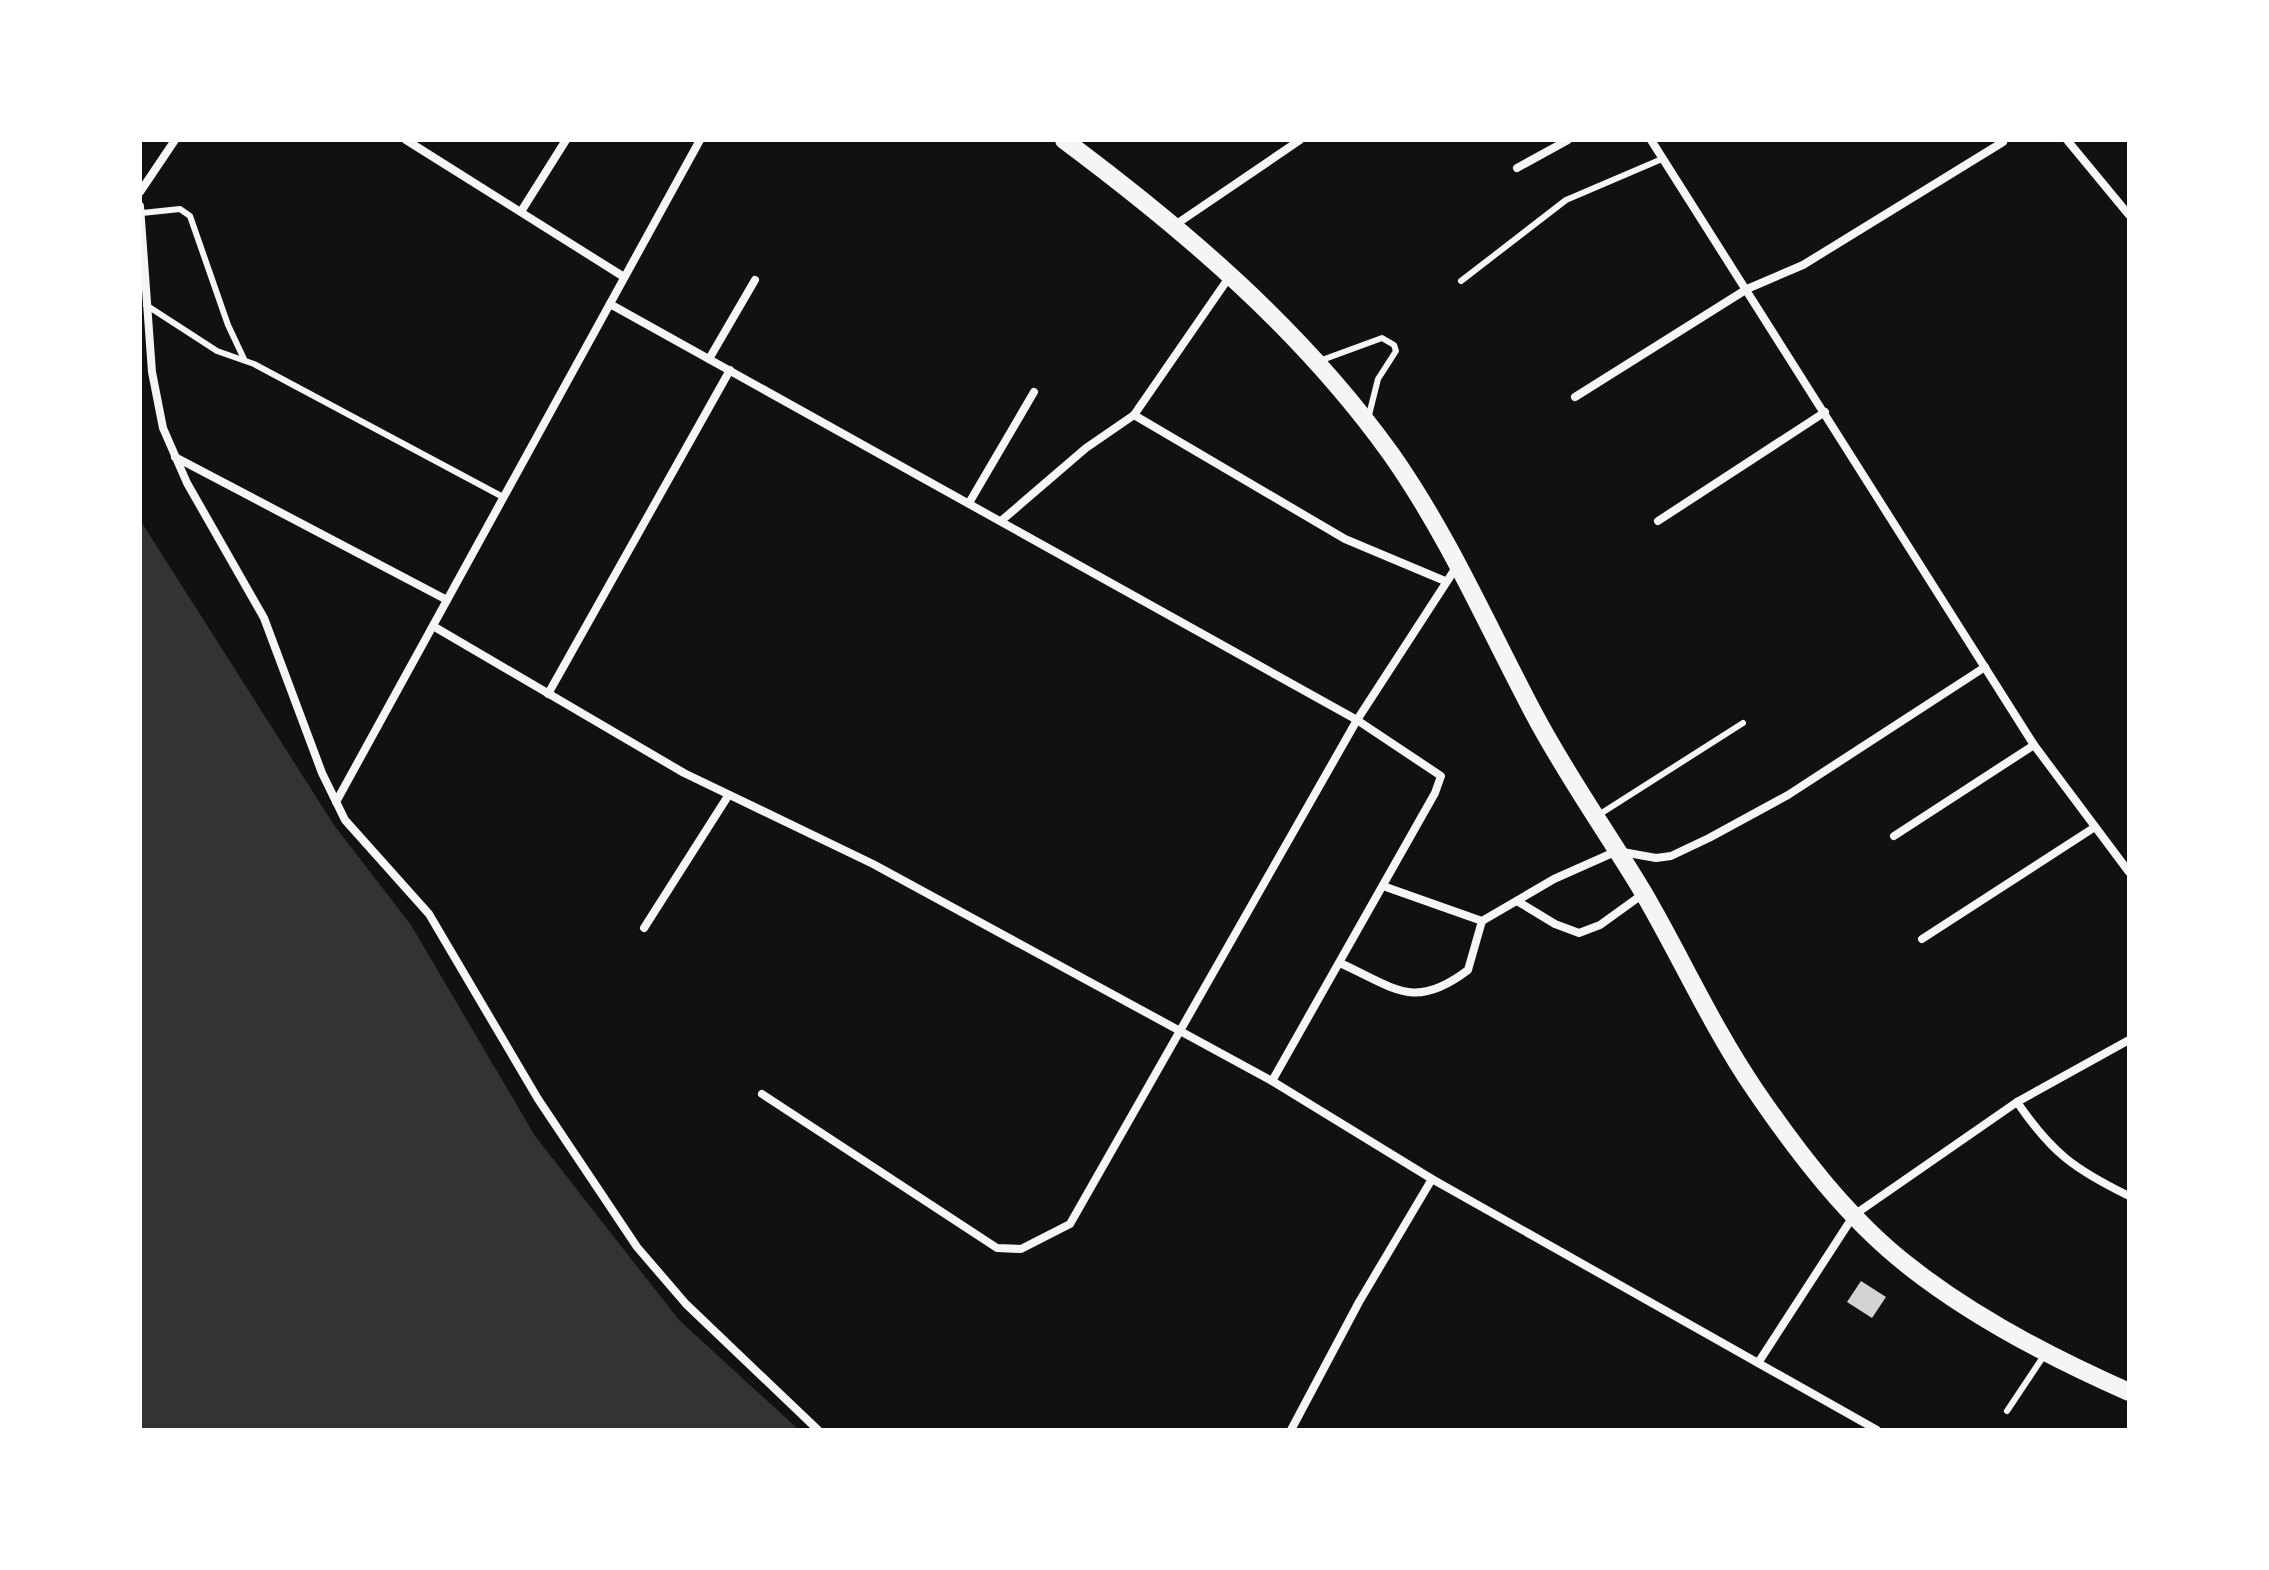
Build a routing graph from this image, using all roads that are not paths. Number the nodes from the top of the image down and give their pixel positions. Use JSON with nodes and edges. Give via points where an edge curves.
{"nodes":[{"id":1,"x":175,"y":140,"type":"edge"},
{"id":2,"x":406,"y":140,"type":"edge"},
{"id":3,"x":566,"y":140,"type":"edge"},
{"id":4,"x":700,"y":140,"type":"edge"},
{"id":5,"x":1064,"y":140,"type":"edge"},
{"id":6,"x":1300,"y":140,"type":"edge"},
{"id":7,"x":1568,"y":140,"type":"edge"},
{"id":8,"x":1651,"y":140,"type":"edge"},
{"id":9,"x":2067,"y":140,"type":"edge"},
{"id":10,"x":2003,"y":142,"type":"edge"},
{"id":11,"x":1662,"y":159,"type":"junction"},
{"id":12,"x":1517,"y":168,"type":"dead end"},
{"id":13,"x":140,"y":192,"type":"edge"},
{"id":14,"x":141,"y":210,"type":"edge"},
{"id":15,"x":522,"y":210,"type":"junction"},
{"id":16,"x":2129,"y":215,"type":"edge"},
{"id":17,"x":1175,"y":225,"type":"junction"},
{"id":18,"x":1230,"y":275,"type":"junction"},
{"id":19,"x":624,"y":277,"type":"junction"},
{"id":20,"x":755,"y":280,"type":"dead end"},
{"id":21,"x":1461,"y":281,"type":"dead end"},
{"id":22,"x":1747,"y":289,"type":"junction"},
{"id":23,"x":610,"y":304,"type":"junction"},
{"id":24,"x":146,"y":305,"type":"junction"},
{"id":25,"x":245,"y":359,"type":"junction"},
{"id":26,"x":709,"y":359,"type":"junction"},
{"id":27,"x":1314,"y":361,"type":"junction"},
{"id":28,"x":730,"y":370,"type":"junction"},
{"id":29,"x":1034,"y":392,"type":"dead end"},
{"id":30,"x":1575,"y":397,"type":"dead end"},
{"id":31,"x":1825,"y":412,"type":"junction"},
{"id":32,"x":1134,"y":415,"type":"junction"},
{"id":33,"x":1369,"y":425,"type":"junction"},
{"id":34,"x":174,"y":456,"type":"junction"},
{"id":35,"x":503,"y":497,"type":"junction"},
{"id":36,"x":969,"y":503,"type":"junction"},
{"id":37,"x":1001,"y":521,"type":"junction"},
{"id":38,"x":1658,"y":521,"type":"dead end"},
{"id":39,"x":1458,"y":565,"type":"junction"},
{"id":40,"x":1445,"y":581,"type":"junction"},
{"id":41,"x":447,"y":600,"type":"junction"},
{"id":42,"x":433,"y":626,"type":"junction"},
{"id":43,"x":1985,"y":667,"type":"junction"},
{"id":44,"x":548,"y":694,"type":"junction"},
{"id":45,"x":1357,"y":720,"type":"junction"},
{"id":46,"x":1743,"y":723,"type":"dead end"},
{"id":47,"x":2034,"y":745,"type":"junction"},
{"id":48,"x":728,"y":796,"type":"junction"},
{"id":49,"x":336,"y":802,"type":"junction"},
{"id":50,"x":1594,"y":817,"type":"junction"},
{"id":51,"x":2095,"y":827,"type":"junction"},
{"id":52,"x":1894,"y":836,"type":"dead end"},
{"id":53,"x":1617,"y":851,"type":"junction"},
{"id":54,"x":2129,"y":872,"type":"edge"},
{"id":55,"x":1383,"y":886,"type":"junction"},
{"id":56,"x":1643,"y":894,"type":"junction"},
{"id":57,"x":1517,"y":901,"type":"junction"},
{"id":58,"x":1482,"y":921,"type":"junction"},
{"id":59,"x":644,"y":928,"type":"dead end"},
{"id":60,"x":1922,"y":939,"type":"dead end"},
{"id":61,"x":1340,"y":963,"type":"junction"},
{"id":62,"x":1181,"y":1030,"type":"junction"},
{"id":63,"x":2129,"y":1040,"type":"edge"},
{"id":64,"x":1272,"y":1081,"type":"junction"},
{"id":65,"x":762,"y":1094,"type":"dead end"},
{"id":66,"x":2017,"y":1102,"type":"junction"},
{"id":67,"x":1432,"y":1179,"type":"junction"},
{"id":68,"x":2129,"y":1196,"type":"edge"},
{"id":69,"x":1854,"y":1215,"type":"junction"},
{"id":70,"x":2047,"y":1351,"type":"junction"},
{"id":71,"x":1758,"y":1363,"type":"junction"},
{"id":72,"x":2129,"y":1392,"type":"edge"},
{"id":73,"x":2007,"y":1411,"type":"dead end"},
{"id":74,"x":818,"y":1430,"type":"edge"},
{"id":75,"x":1291,"y":1430,"type":"edge"},
{"id":76,"x":1877,"y":1430,"type":"edge"}],
"edges":[{"from":1,"to":13,"type":"street"},
{"from":2,"to":15,"type":"street"},
{"from":3,"to":15,"type":"street"},
{"from":4,"to":19,"type":"street"},
{"from":5,"to":17,"type":"main road"},
{"from":6,"to":17,"type":"street"},
{"from":7,"to":12,"type":"street"},
{"from":8,"to":11,"type":"street"},
{"from":9,"to":16,"type":"street"},
{"from":10,"to":22,"type":"street","via":[[1814,259]]},
{"from":11,"to":21,"type":"lane","via":[[1566,200]]},
{"from":11,"to":22,"type":"street"},
{"from":14,"to":24,"type":"street"},
{"from":14,"to":25,"type":"lane","via":[[180,209],[190,216]]},
{"from":15,"to":19,"type":"street"},
{"from":17,"to":18,"type":"main road"},
{"from":18,"to":27,"type":"main road"},
{"from":18,"to":32,"type":"street"},
{"from":19,"to":23,"type":"street"},
{"from":20,"to":26,"type":"street"},
{"from":22,"to":30,"type":"street"},
{"from":22,"to":31,"type":"street"},
{"from":23,"to":26,"type":"street"},
{"from":23,"to":35,"type":"street"},
{"from":24,"to":25,"type":"lane","via":[[217,351]]},
{"from":24,"to":34,"type":"street","via":[[156,396]]},
{"from":25,"to":35,"type":"lane"},
{"from":26,"to":28,"type":"street"},
{"from":27,"to":33,"type":"main road"},
{"from":27,"to":33,"type":"lane","via":[[1382,338],[1394,345],[1396,351],[1370,400]]},
{"from":28,"to":36,"type":"street"},
{"from":28,"to":44,"type":"street"},
{"from":29,"to":36,"type":"street"},
{"from":31,"to":38,"type":"street"},
{"from":31,"to":43,"type":"street"},
{"from":32,"to":37,"type":"street","via":[[1086,448]]},
{"from":32,"to":40,"type":"street","via":[[1345,539]]},
{"from":33,"to":39,"type":"main road","via":[[1433,517]]},
{"from":34,"to":41,"type":"street"},
{"from":34,"to":49,"type":"street","via":[[264,618]]},
{"from":35,"to":41,"type":"street"},
{"from":36,"to":37,"type":"street"},
{"from":37,"to":45,"type":"street"},
{"from":39,"to":40,"type":"street"},
{"from":39,"to":50,"type":"main road"},
{"from":40,"to":45,"type":"street"},
{"from":41,"to":42,"type":"street"},
{"from":42,"to":44,"type":"street"},
{"from":42,"to":49,"type":"street"},
{"from":43,"to":47,"type":"street"},
{"from":43,"to":53,"type":"street","via":[[1788,795],[1709,838],[1671,856]]},
{"from":44,"to":48,"type":"street"},
{"from":45,"to":55,"type":"street","via":[[1441,776]]},
{"from":45,"to":62,"type":"street"},
{"from":46,"to":50,"type":"lane"},
{"from":47,"to":51,"type":"street"},
{"from":47,"to":52,"type":"street"},
{"from":48,"to":59,"type":"street"},
{"from":48,"to":62,"type":"street","via":[[873,864]]},
{"from":49,"to":74,"type":"street","via":[[357,836],[429,914],[538,1099],[637,1247],[715,1333]]},
{"from":50,"to":53,"type":"main road"},
{"from":51,"to":54,"type":"street"},
{"from":51,"to":60,"type":"street"},
{"from":53,"to":56,"type":"main road"},
{"from":53,"to":57,"type":"street"},
{"from":55,"to":58,"type":"street"},
{"from":55,"to":61,"type":"street"},
{"from":56,"to":57,"type":"street","via":[[1600,925],[1579,933]]},
{"from":56,"to":69,"type":"main road","via":[[1755,1091]]},
{"from":57,"to":58,"type":"street"},
{"from":58,"to":61,"type":"street","via":[[1468,970],[1431,992],[1410,994]]},
{"from":61,"to":64,"type":"street"},
{"from":62,"to":64,"type":"street"},
{"from":62,"to":65,"type":"street","via":[[1070,1224],[1021,1249],[997,1248]]},
{"from":63,"to":66,"type":"street"},
{"from":64,"to":67,"type":"street"},
{"from":66,"to":68,"type":"street","via":[[2042,1140],[2061,1156]]},
{"from":66,"to":69,"type":"street"},
{"from":67,"to":71,"type":"street"},
{"from":67,"to":75,"type":"street"},
{"from":69,"to":70,"type":"main road","via":[[1932,1283]]},
{"from":69,"to":71,"type":"street"},
{"from":70,"to":72,"type":"main road"},
{"from":70,"to":73,"type":"lane"},
{"from":71,"to":76,"type":"street"}]}
